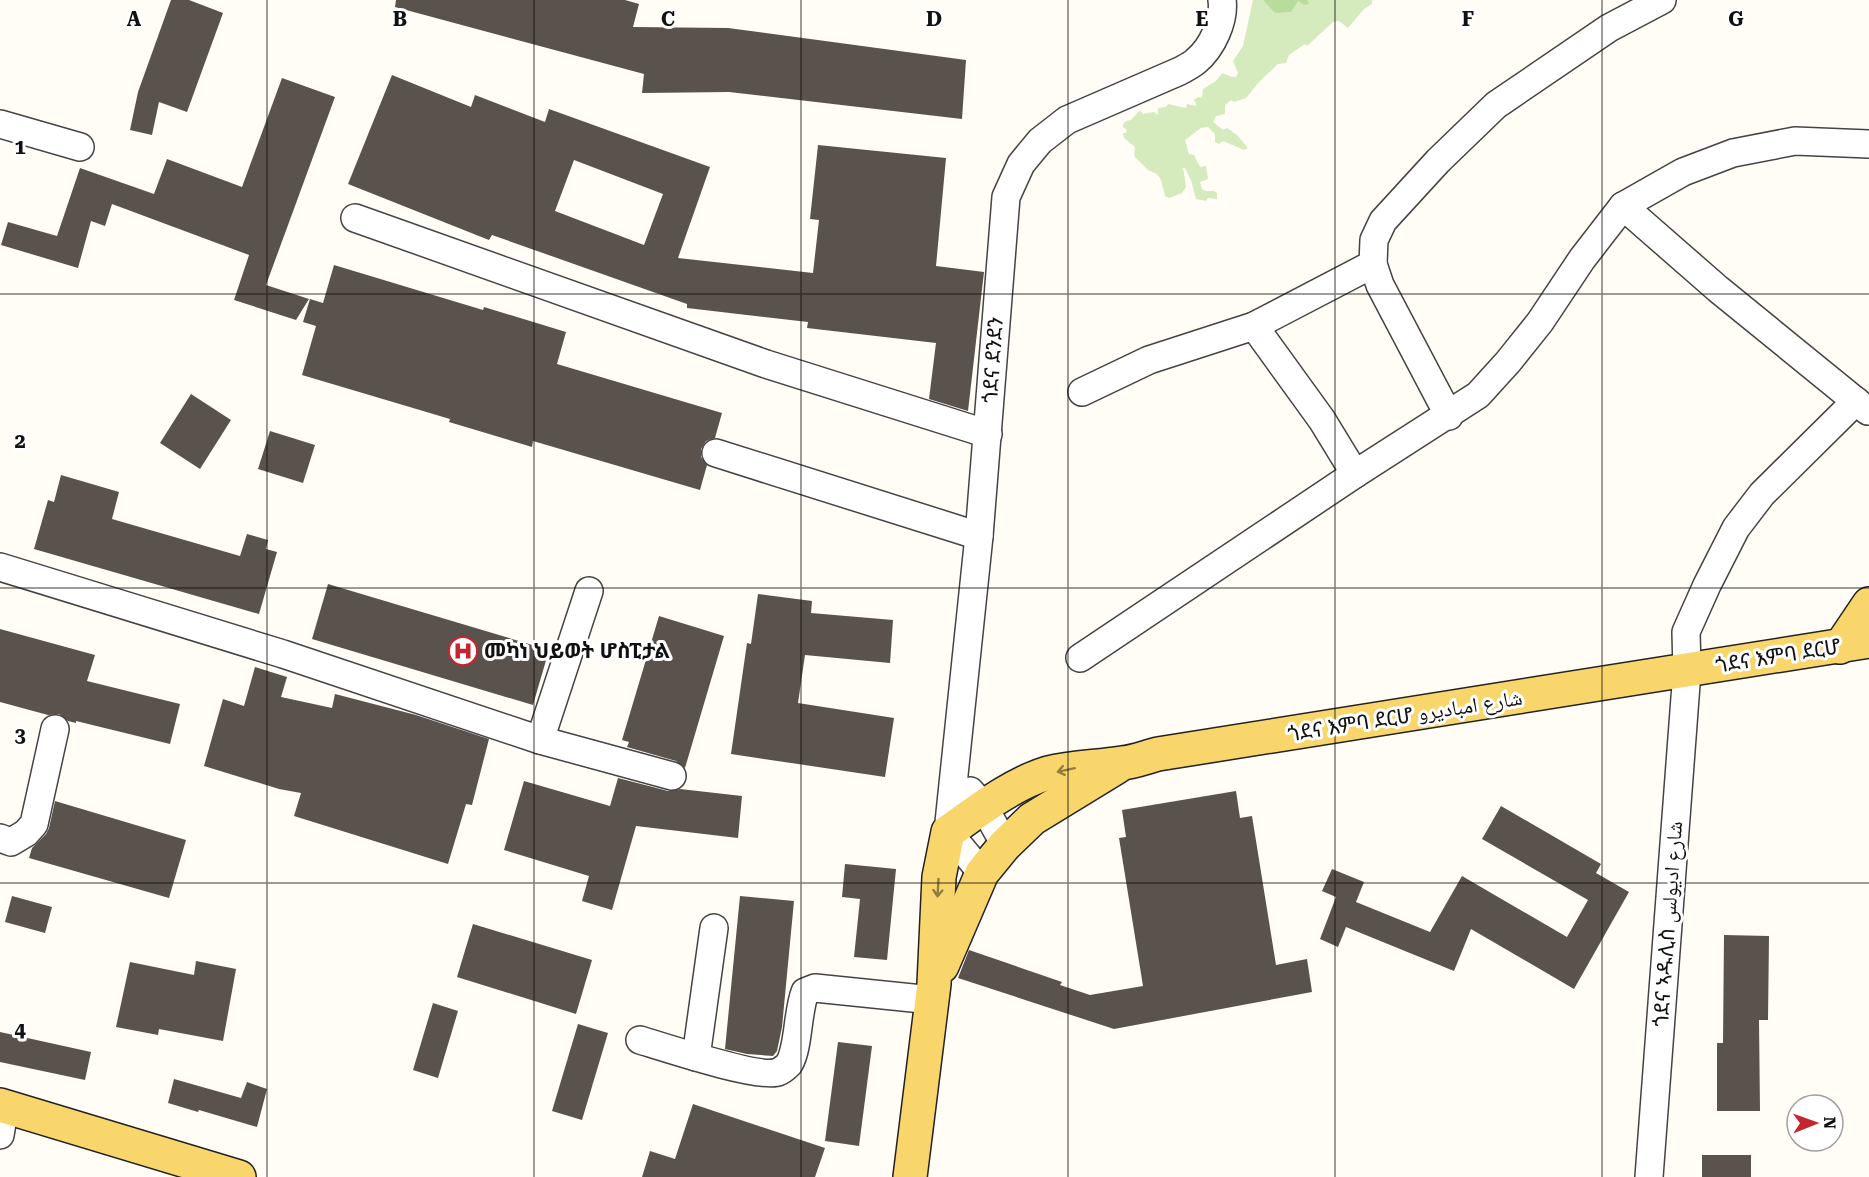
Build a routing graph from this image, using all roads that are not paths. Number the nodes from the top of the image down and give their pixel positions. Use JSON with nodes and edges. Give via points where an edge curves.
{"nodes":[{"id":1,"x":1222,"y":0,"type":"edge"},
{"id":2,"x":1662,"y":0,"type":"edge"},
{"id":3,"x":0,"y":124,"type":"edge"},
{"id":4,"x":1869,"y":144,"type":"edge"},
{"id":5,"x":80,"y":147,"type":"dead end"},
{"id":6,"x":1623,"y":207,"type":"junction"},
{"id":7,"x":355,"y":218,"type":"dead end"},
{"id":8,"x":1373,"y":264,"type":"junction"},
{"id":9,"x":1254,"y":327,"type":"junction"},
{"id":10,"x":1082,"y":392,"type":"dead end"},
{"id":11,"x":1862,"y":407,"type":"edge"},
{"id":12,"x":1449,"y":416,"type":"junction"},
{"id":13,"x":988,"y":434,"type":"junction"},
{"id":14,"x":716,"y":453,"type":"dead end"},
{"id":15,"x":1355,"y":474,"type":"junction"},
{"id":16,"x":979,"y":536,"type":"junction"},
{"id":17,"x":0,"y":567,"type":"edge"},
{"id":18,"x":588,"y":591,"type":"dead end"},
{"id":19,"x":1869,"y":604,"type":"edge"},
{"id":20,"x":1854,"y":644,"type":"edge"},
{"id":21,"x":1080,"y":658,"type":"dead end"},
{"id":22,"x":1687,"y":671,"type":"junction"},
{"id":23,"x":55,"y":729,"type":"dead end"},
{"id":24,"x":540,"y":740,"type":"junction"},
{"id":25,"x":1124,"y":763,"type":"junction"},
{"id":26,"x":955,"y":775,"type":"junction"},
{"id":27,"x":672,"y":776,"type":"dead end"},
{"id":28,"x":984,"y":807,"type":"junction"},
{"id":29,"x":948,"y":832,"type":"junction"},
{"id":30,"x":0,"y":838,"type":"edge"},
{"id":31,"x":1005,"y":845,"type":"junction"},
{"id":32,"x":982,"y":873,"type":"junction"},
{"id":33,"x":714,"y":928,"type":"dead end"},
{"id":34,"x":933,"y":992,"type":"junction"},
{"id":35,"x":640,"y":1040,"type":"dead end"},
{"id":36,"x":696,"y":1057,"type":"junction"},
{"id":37,"x":2,"y":1115,"type":"edge"},
{"id":38,"x":239,"y":1177,"type":"edge"},
{"id":39,"x":910,"y":1177,"type":"edge"},
{"id":40,"x":1649,"y":1177,"type":"edge"}],
"edges":[{"from":1,"to":13,"type":"street","name":"ጎደና ደንደን","via":[[1219,26],[1197,61],[1066,120],[1040,141],[1021,164],[1006,197]]},
{"from":2,"to":8,"type":"street","via":[[1609,28],[1496,105],[1383,221],[1374,240]]},
{"from":3,"to":5,"type":"street"},
{"from":4,"to":6,"type":"street","via":[[1795,141],[1733,153],[1683,172]]},
{"from":6,"to":11,"type":"street"},
{"from":6,"to":12,"type":"street","via":[[1508,362],[1478,395]]},
{"from":7,"to":13,"type":"street","via":[[766,364]]},
{"from":8,"to":9,"type":"street"},
{"from":8,"to":12,"type":"street","via":[[1380,285]]},
{"from":9,"to":10,"type":"street","via":[[1149,360]]},
{"from":9,"to":15,"type":"street","via":[[1322,420]]},
{"from":11,"to":22,"type":"street","name":"ጎደና ኣዱሊስ شارع اديولس","via":[[1762,494],[1736,528],[1686,632]]},
{"from":12,"to":15,"type":"street"},
{"from":13,"to":16,"type":"street","name":"ጎደና ደንደን"},
{"from":14,"to":16,"type":"street"},
{"from":15,"to":21,"type":"street"},
{"from":16,"to":26,"type":"street","name":"ጎደና ደንደን"},
{"from":17,"to":24,"type":"street","via":[[283,654]]},
{"from":18,"to":24,"type":"street"},
{"from":19,"to":20,"type":"main road"},
{"from":20,"to":22,"type":"main road","name":"ጎደና እምባ ደርሆ"},
{"from":22,"to":25,"type":"main road","name":"ጎደና እምባ ደርሆ شارع امباديرو","via":[[1158,754]]},
{"from":22,"to":40,"type":"street","name":"ጎደና ኣዱሊስ شارع اديولس"},
{"from":23,"to":30,"type":"street","via":[[34,824],[11,842]]},
{"from":24,"to":27,"type":"street"},
{"from":25,"to":28,"type":"main road","name":"ጎደና እምባ ደርሆ شارع امباديرو","one_way":true,"via":[[1046,774]]},
{"from":25,"to":31,"type":"main road","name":"ጎደና እምባ ደርሆ شارع امباديرو","via":[[1032,819]]},
{"from":26,"to":28,"type":"street"},
{"from":26,"to":29,"type":"street","name":"ጎደና ደንደን"},
{"from":28,"to":29,"type":"main road","name":"ጎደና እምባ ደርሆ شارع امباديرو"},
{"from":28,"to":31,"type":"street"},
{"from":29,"to":32,"type":"street"},
{"from":29,"to":34,"type":"main road","one_way":true,"via":[[939,877]]},
{"from":31,"to":32,"type":"main road","name":"ጎደና እምባ ደርሆ شارع امباديرو"},
{"from":32,"to":34,"type":"main road","name":"ጎደና እምባ ደርሆ شارع امباديرو"},
{"from":33,"to":36,"type":"street"},
{"from":34,"to":36,"type":"street","via":[[814,988],[805,992],[788,1065],[778,1072],[760,1072]]},
{"from":34,"to":39,"type":"main road"},
{"from":35,"to":36,"type":"street"},
{"from":37,"to":38,"type":"main road"}]}
